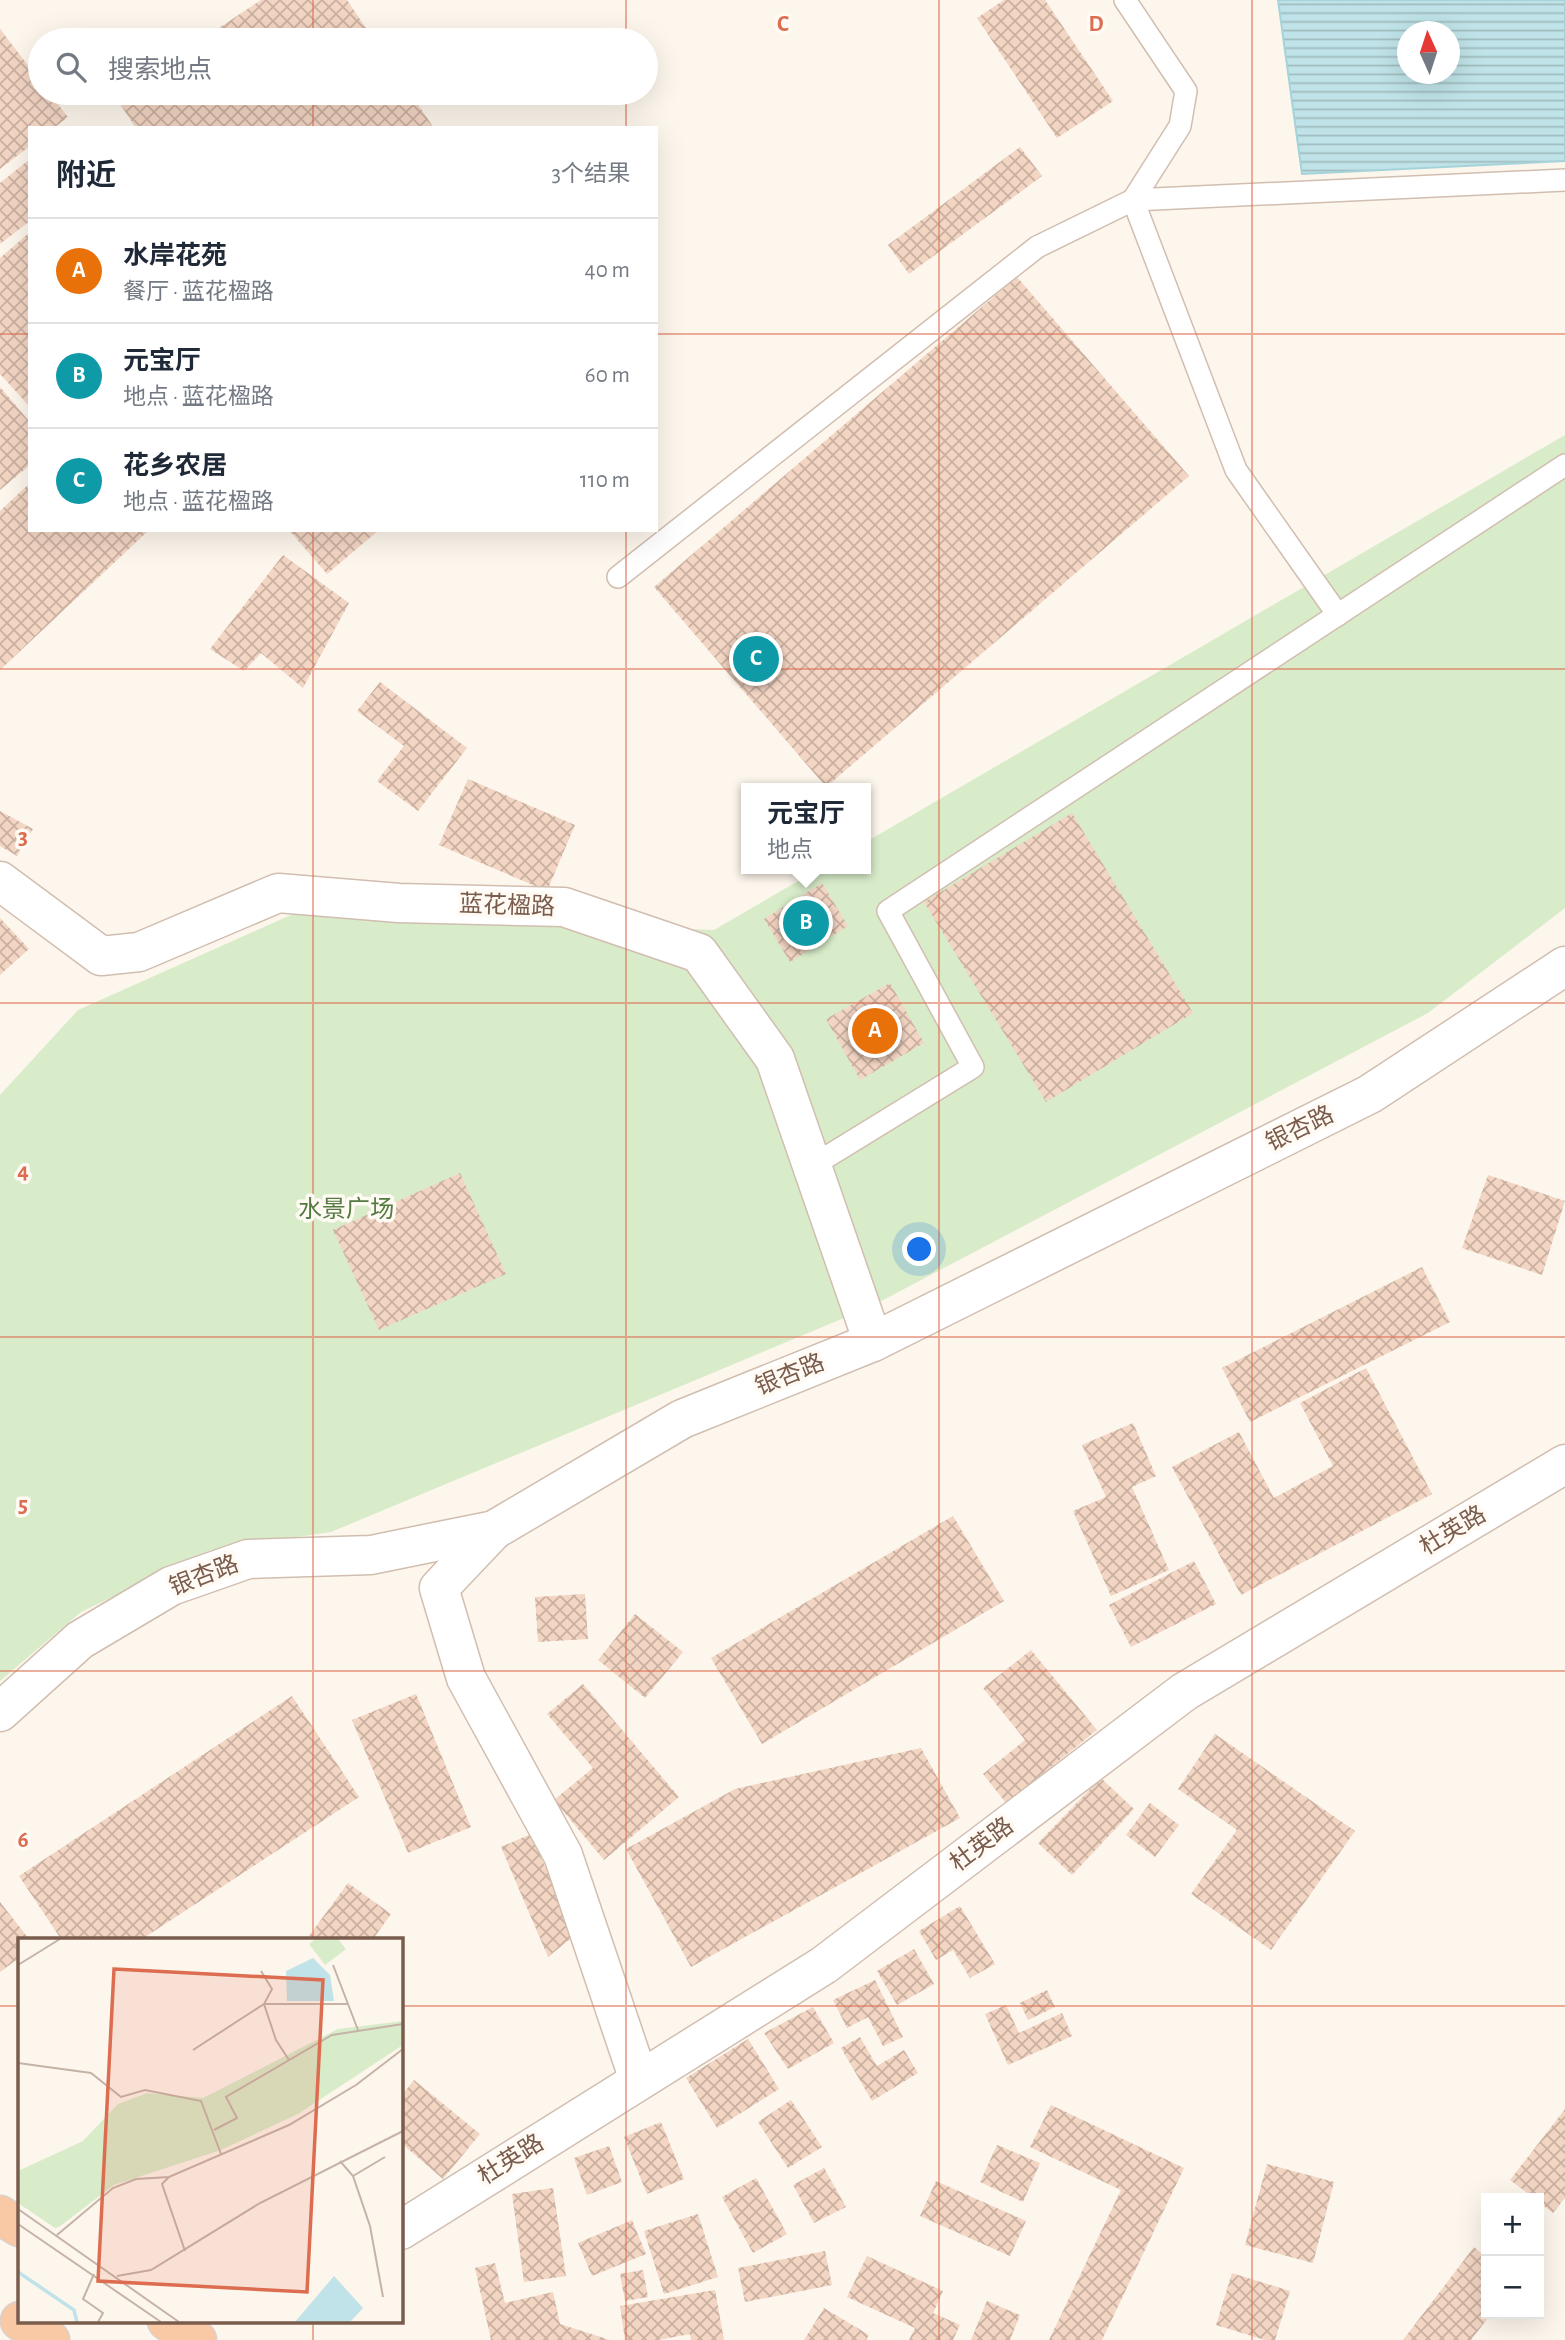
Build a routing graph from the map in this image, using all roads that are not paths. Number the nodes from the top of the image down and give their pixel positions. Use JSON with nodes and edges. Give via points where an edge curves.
{"nodes":[{"id":1,"x":1125,"y":0,"type":"edge"},
{"id":2,"x":1565,"y":180,"type":"edge"},
{"id":3,"x":1133,"y":200,"type":"junction"},
{"id":4,"x":1565,"y":465,"type":"edge"},
{"id":5,"x":618,"y":577,"type":"dead end"},
{"id":6,"x":1338,"y":615,"type":"junction"},
{"id":7,"x":0,"y":881,"type":"edge"},
{"id":8,"x":1565,"y":966,"type":"edge"},
{"id":9,"x":812,"y":1166,"type":"junction"},
{"id":10,"x":873,"y":1342,"type":"junction"},
{"id":11,"x":1565,"y":1464,"type":"edge"},
{"id":12,"x":494,"y":1530,"type":"junction"},
{"id":13,"x":0,"y":1712,"type":"edge"},
{"id":14,"x":639,"y":2080,"type":"junction"},
{"id":15,"x":0,"y":2215,"type":"edge"},
{"id":16,"x":18,"y":2226,"type":"edge"},
{"id":17,"x":402,"y":2229,"type":"edge"},
{"id":18,"x":0,"y":2308,"type":"edge"},
{"id":19,"x":18,"y":2319,"type":"edge"},
{"id":20,"x":23,"y":2322,"type":"edge"},
{"id":21,"x":169,"y":2322,"type":"edge"},
{"id":22,"x":50,"y":2340,"type":"edge"},
{"id":23,"x":197,"y":2340,"type":"edge"}],
"edges":[{"from":1,"to":3,"type":"lane","via":[[1186,91],[1180,126]]},
{"from":2,"to":3,"type":"lane"},
{"from":3,"to":5,"type":"lane","via":[[1037,247]]},
{"from":3,"to":6,"type":"lane","via":[[1236,470]]},
{"from":4,"to":6,"type":"lane"},
{"from":6,"to":9,"type":"lane","via":[[888,911],[974,1067]]},
{"from":7,"to":9,"type":"street","name":"蓝花楹路","via":[[101,956],[139,952],[278,893],[398,903],[564,907],[699,953],[775,1059]]},
{"from":8,"to":10,"type":"street","name":"银杏路","via":[[1370,1094]]},
{"from":9,"to":10,"type":"street","name":"蓝花楹路"},
{"from":10,"to":12,"type":"street","name":"银杏路","via":[[682,1419]]},
{"from":11,"to":14,"type":"street","name":"杜英路","via":[[1184,1692],[824,1965]]},
{"from":12,"to":13,"type":"street","name":"银杏路","via":[[371,1555],[248,1559],[170,1586],[80,1640]]},
{"from":12,"to":14,"type":"street","via":[[439,1588],[466,1678],[563,1855]]},
{"from":14,"to":17,"type":"street","name":"杜英路"},
{"from":15,"to":16,"type":"highway"},
{"from":18,"to":19,"type":"highway"},
{"from":20,"to":22,"type":"highway"},
{"from":21,"to":23,"type":"highway"}]}
